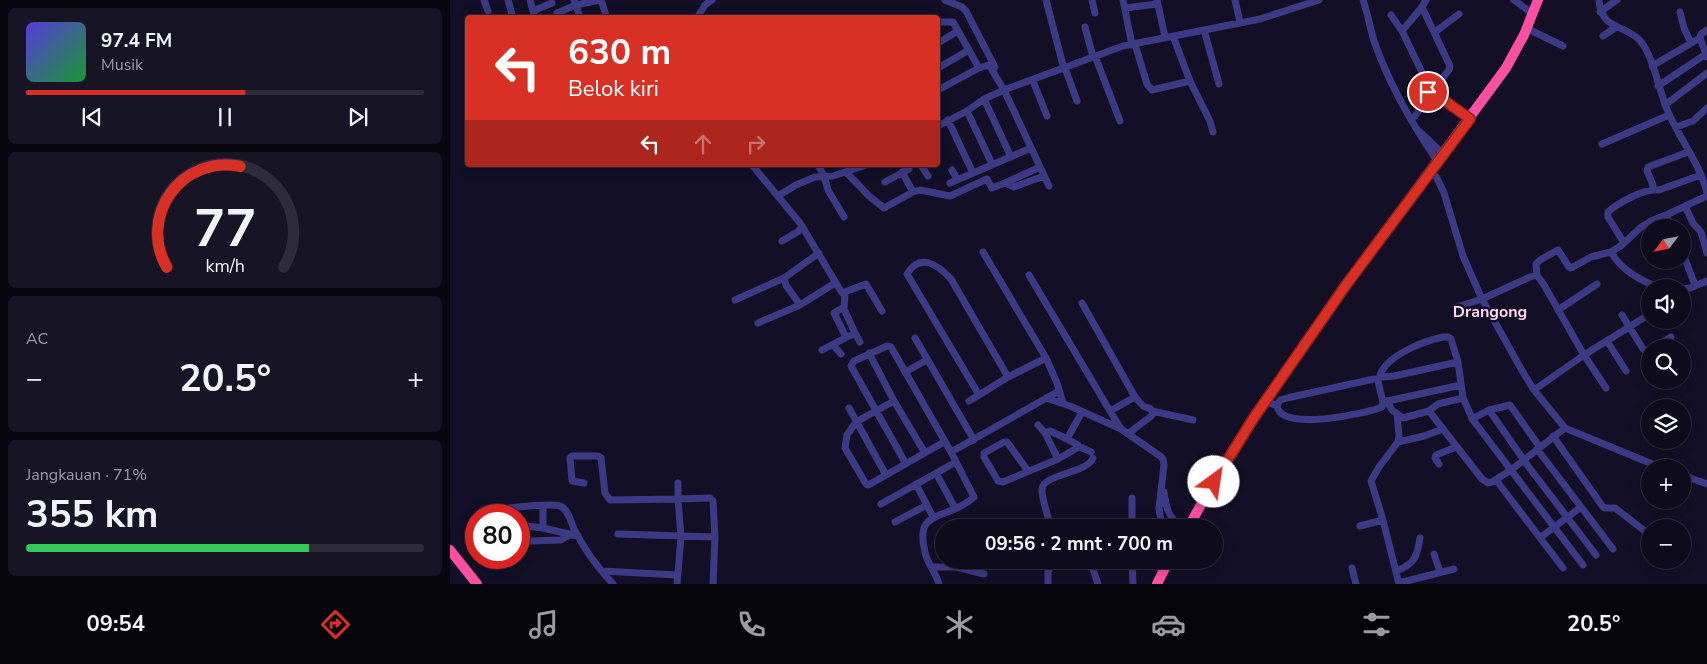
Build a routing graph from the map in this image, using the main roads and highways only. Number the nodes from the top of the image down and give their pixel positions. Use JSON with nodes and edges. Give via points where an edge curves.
{"nodes":[{"id":1,"x":1538,"y":0,"type":"edge"},
{"id":2,"x":1193,"y":519,"type":"edge"},
{"id":3,"x":450,"y":550,"type":"edge"},
{"id":4,"x":450,"y":556,"type":"edge"},
{"id":5,"x":1164,"y":569,"type":"edge"},
{"id":6,"x":471,"y":584,"type":"edge"},
{"id":7,"x":477,"y":584,"type":"edge"},
{"id":8,"x":1157,"y":584,"type":"edge"}],
"edges":[{"from":1,"to":2,"type":"highway","via":[[1506,68],[1346,285],[1221,469]]},
{"from":3,"to":7,"type":"highway"},
{"from":4,"to":6,"type":"highway"},
{"from":5,"to":8,"type":"highway"}]}
